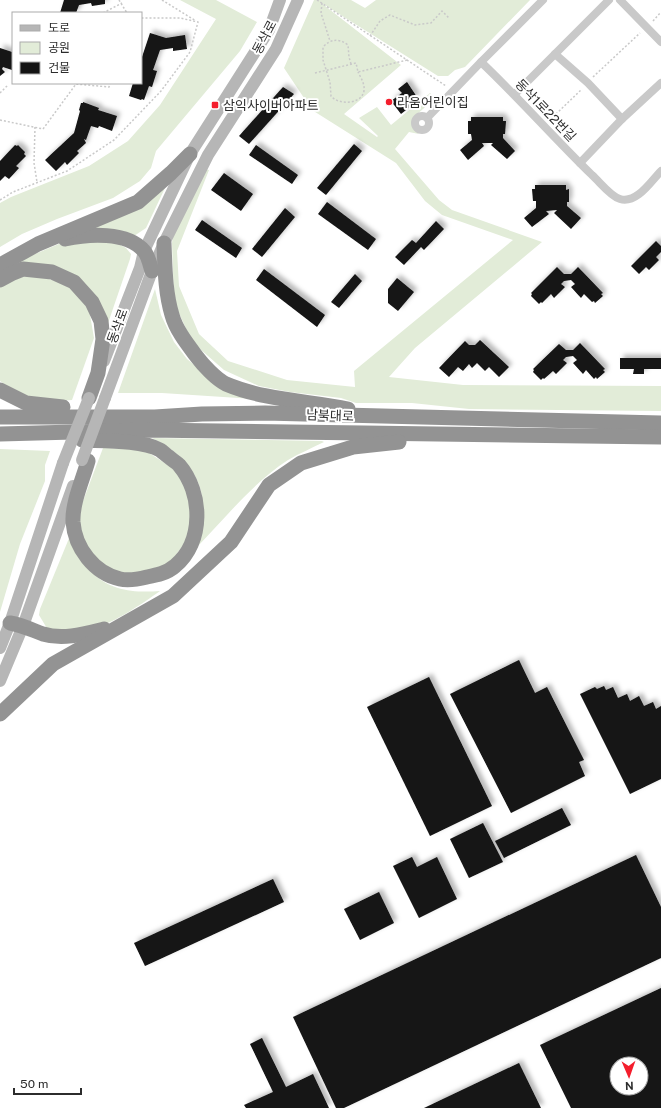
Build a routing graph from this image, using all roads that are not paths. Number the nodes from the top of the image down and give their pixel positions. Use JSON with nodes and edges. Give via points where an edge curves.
{"nodes":[{"id":1,"x":280,"y":0,"type":"edge"},
{"id":2,"x":298,"y":0,"type":"edge"},
{"id":3,"x":543,"y":0,"type":"edge"},
{"id":4,"x":609,"y":0,"type":"edge"},
{"id":5,"x":620,"y":0,"type":"edge"},
{"id":6,"x":661,"y":42,"type":"edge"},
{"id":7,"x":555,"y":54,"type":"junction"},
{"id":8,"x":481,"y":62,"type":"junction"},
{"id":9,"x":661,"y":83,"type":"edge"},
{"id":10,"x":514,"y":94,"type":"junction"},
{"id":11,"x":427,"y":118,"type":"dead end"},
{"id":12,"x":622,"y":119,"type":"junction"},
{"id":13,"x":190,"y":154,"type":"junction"},
{"id":14,"x":580,"y":163,"type":"junction"},
{"id":15,"x":661,"y":171,"type":"edge"},
{"id":16,"x":164,"y":243,"type":"junction"},
{"id":17,"x":38,"y":244,"type":"junction"},
{"id":18,"x":144,"y":251,"type":"junction"},
{"id":19,"x":0,"y":265,"type":"edge"},
{"id":20,"x":152,"y":271,"type":"junction"},
{"id":21,"x":0,"y":280,"type":"edge"},
{"id":22,"x":0,"y":390,"type":"edge"},
{"id":23,"x":89,"y":398,"type":"junction"},
{"id":24,"x":202,"y":414,"type":"junction"},
{"id":25,"x":0,"y":417,"type":"edge"},
{"id":26,"x":396,"y":417,"type":"junction"},
{"id":27,"x":661,"y":423,"type":"edge"},
{"id":28,"x":1,"y":434,"type":"edge"},
{"id":29,"x":444,"y":435,"type":"junction"},
{"id":30,"x":661,"y":438,"type":"edge"},
{"id":31,"x":85,"y":460,"type":"junction"},
{"id":32,"x":126,"y":623,"type":"junction"},
{"id":33,"x":16,"y":624,"type":"junction"},
{"id":34,"x":0,"y":648,"type":"edge"},
{"id":35,"x":0,"y":680,"type":"edge"},
{"id":36,"x":0,"y":714,"type":"edge"}],
"edges":[{"from":1,"to":13,"type":"main road","name":"동삭로","via":[[269,30]]},
{"from":2,"to":16,"type":"main road","name":"동삭로","via":[[276,48],[208,156]]},
{"from":3,"to":8,"type":"street"},
{"from":4,"to":7,"type":"street"},
{"from":5,"to":6,"type":"street"},
{"from":7,"to":10,"type":"street"},
{"from":7,"to":12,"type":"street","via":[[588,83]]},
{"from":8,"to":10,"type":"street","name":"동삭1로22번길"},
{"from":8,"to":11,"type":"street"},
{"from":9,"to":12,"type":"street"},
{"from":10,"to":14,"type":"street","name":"동삭1로22번길"},
{"from":12,"to":14,"type":"street"},
{"from":13,"to":17,"type":"highway","via":[[138,202]]},
{"from":13,"to":18,"type":"main road","name":"동삭로"},
{"from":14,"to":15,"type":"street","name":"동삭1로22번길","via":[[620,199],[637,196]]},
{"from":16,"to":20,"type":"main road","name":"동삭로"},
{"from":16,"to":26,"type":"highway","via":[[166,280],[172,316],[203,364],[224,383],[248,392]]},
{"from":17,"to":18,"type":"highway","via":[[99,235],[129,240]]},
{"from":17,"to":19,"type":"highway"},
{"from":18,"to":20,"type":"highway"},
{"from":18,"to":23,"type":"main road","name":"동삭로","via":[[140,268]]},
{"from":20,"to":31,"type":"main road","name":"동삭로","bridge":true},
{"from":21,"to":23,"type":"highway","via":[[23,269],[52,272],[74,282],[92,302],[101,320],[103,339],[98,373]]},
{"from":22,"to":24,"type":"highway","via":[[26,403],[52,407]]},
{"from":23,"to":33,"type":"main road","name":"동삭로","bridge":true,"via":[[63,463]]},
{"from":24,"to":25,"type":"highway","name":"남북대로","via":[[155,417]]},
{"from":24,"to":26,"type":"highway","name":"남북대로"},
{"from":26,"to":27,"type":"highway","name":"남북대로"},
{"from":28,"to":29,"type":"highway","name":"남북대로","via":[[148,430]]},
{"from":28,"to":31,"type":"highway","via":[[140,443],[160,450],[179,465],[189,481],[198,517],[194,538],[185,556],[174,567],[161,574],[121,579],[105,573],[85,555],[79,545],[73,522],[73,510]]},
{"from":29,"to":30,"type":"highway","name":"남북대로"},
{"from":29,"to":32,"type":"highway","via":[[353,447],[301,463],[269,485],[231,542],[173,596]]},
{"from":31,"to":33,"type":"main road","name":"동삭로"},
{"from":32,"to":33,"type":"highway","via":[[74,636],[57,637]]},
{"from":32,"to":36,"type":"highway","via":[[53,664]]},
{"from":33,"to":34,"type":"main road","name":"동삭로"},
{"from":33,"to":35,"type":"main road","name":"동삭로"}]}
